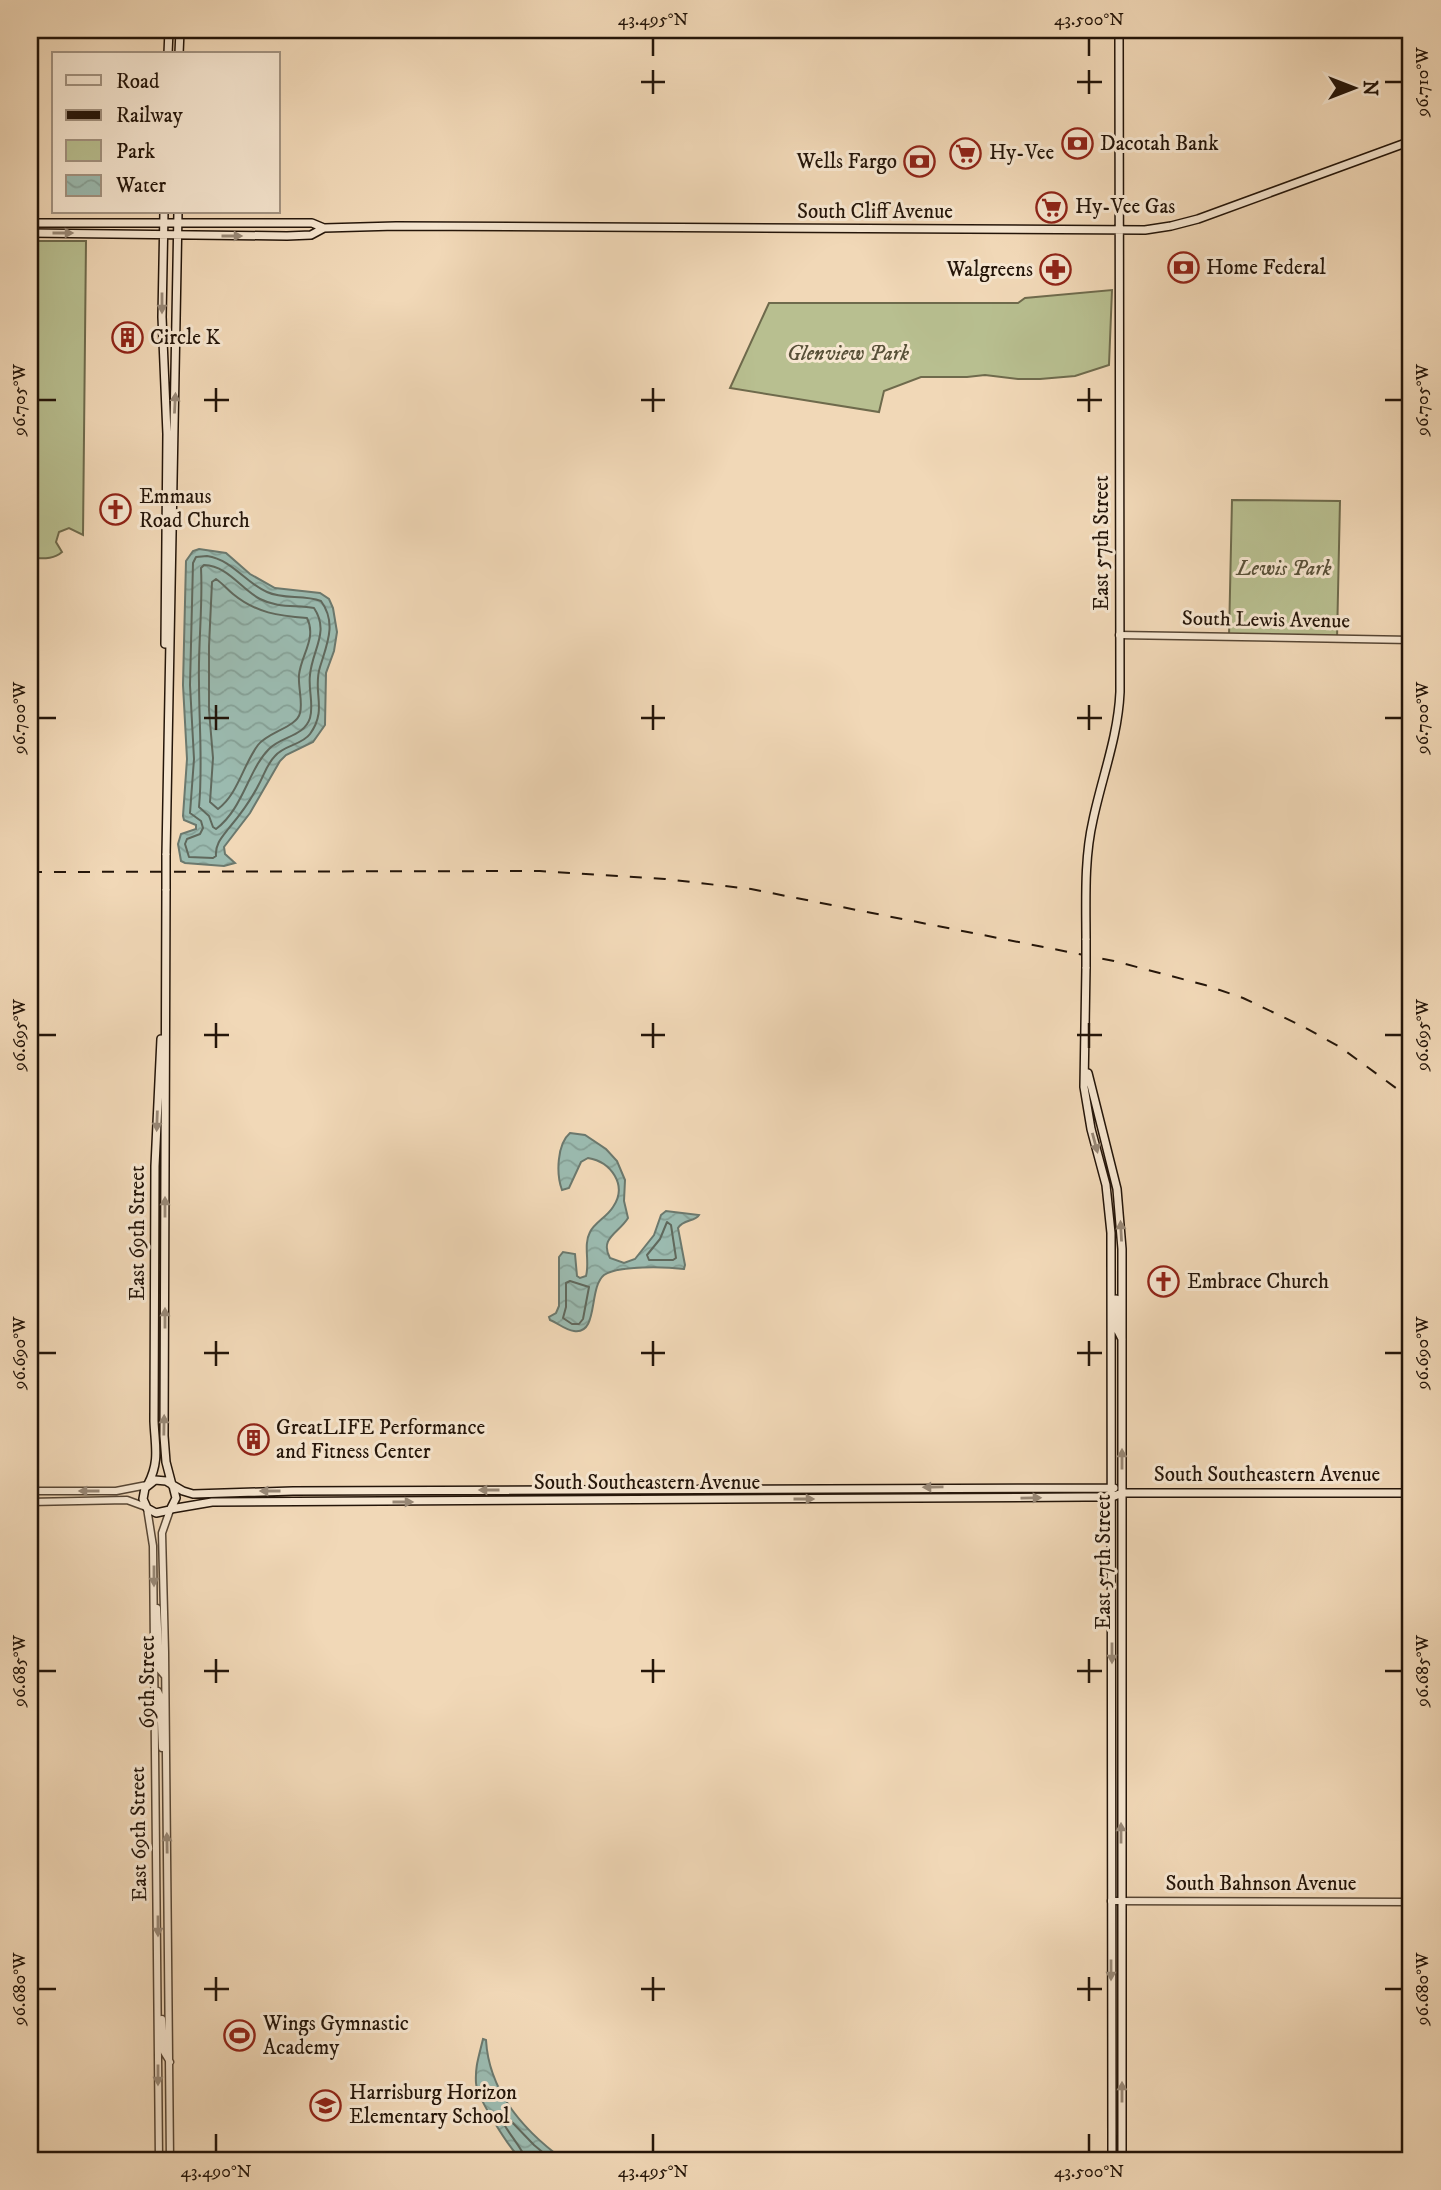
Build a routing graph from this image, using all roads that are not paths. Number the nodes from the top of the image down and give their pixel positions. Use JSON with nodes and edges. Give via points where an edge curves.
{"nodes":[{"id":1,"x":169,"y":30,"type":"edge"},
{"id":2,"x":180,"y":30,"type":"edge"},
{"id":3,"x":1119,"y":30,"type":"edge"},
{"id":4,"x":168,"y":52,"type":"edge"},
{"id":5,"x":179,"y":52,"type":"edge"},
{"id":6,"x":1411,"y":141,"type":"edge"},
{"id":7,"x":164,"y":214,"type":"edge"},
{"id":8,"x":178,"y":214,"type":"edge"},
{"id":9,"x":30,"y":223,"type":"edge"},
{"id":10,"x":164,"y":223,"type":"junction"},
{"id":11,"x":178,"y":223,"type":"junction"},
{"id":12,"x":324,"y":228,"type":"junction"},
{"id":13,"x":1118,"y":230,"type":"junction"},
{"id":14,"x":30,"y":233,"type":"edge"},
{"id":15,"x":164,"y":234,"type":"junction"},
{"id":16,"x":177,"y":235,"type":"junction"},
{"id":17,"x":1119,"y":635,"type":"junction"},
{"id":18,"x":1411,"y":640,"type":"edge"},
{"id":19,"x":168,"y":669,"type":"junction"},
{"id":20,"x":164,"y":979,"type":"junction"},
{"id":21,"x":1086,"y":1052,"type":"junction"},
{"id":22,"x":1112,"y":1271,"type":"junction"},
{"id":23,"x":1123,"y":1339,"type":"junction"},
{"id":24,"x":147,"y":1485,"type":"junction"},
{"id":25,"x":172,"y":1486,"type":"junction"},
{"id":26,"x":1112,"y":1487,"type":"junction"},
{"id":27,"x":30,"y":1491,"type":"edge"},
{"id":28,"x":1122,"y":1493,"type":"junction"},
{"id":29,"x":1411,"y":1493,"type":"edge"},
{"id":30,"x":1112,"y":1497,"type":"junction"},
{"id":31,"x":30,"y":1502,"type":"edge"},
{"id":32,"x":146,"y":1507,"type":"junction"},
{"id":33,"x":171,"y":1509,"type":"junction"},
{"id":34,"x":154,"y":1596,"type":"junction"},
{"id":35,"x":165,"y":1676,"type":"junction"},
{"id":36,"x":154,"y":1690,"type":"junction"},
{"id":37,"x":166,"y":1760,"type":"junction"},
{"id":38,"x":1111,"y":1902,"type":"junction"},
{"id":39,"x":1121,"y":1902,"type":"junction"},
{"id":40,"x":1411,"y":1902,"type":"edge"},
{"id":41,"x":158,"y":2007,"type":"junction"},
{"id":42,"x":170,"y":2062,"type":"junction"},
{"id":43,"x":159,"y":2160,"type":"edge"},
{"id":44,"x":170,"y":2160,"type":"edge"},
{"id":45,"x":1112,"y":2160,"type":"edge"},
{"id":46,"x":1122,"y":2160,"type":"edge"}],
"edges":[{"from":1,"to":4,"type":"main road"},
{"from":2,"to":5,"type":"main road"},
{"from":3,"to":13,"type":"main road","name":"East 57th Street"},
{"from":6,"to":13,"type":"main road","name":"South Cliff Avenue","via":[[1198,219],[1160,228]]},
{"from":7,"to":10,"type":"main road","name":"East 69th Street"},
{"from":8,"to":11,"type":"main road","name":"East 69th Street"},
{"from":9,"to":10,"type":"main road","name":"South Cliff Avenue"},
{"from":10,"to":11,"type":"main road","name":"South Cliff Avenue"},
{"from":10,"to":15,"type":"main road","name":"East 69th Street"},
{"from":11,"to":12,"type":"main road","name":"South Cliff Avenue","via":[[312,223]]},
{"from":11,"to":16,"type":"main road","name":"East 69th Street"},
{"from":12,"to":13,"type":"main road","name":"South Cliff Avenue"},
{"from":16,"to":12,"type":"main road","name":"South Cliff Avenue","one_way":true,"via":[[311,235]]},
{"from":13,"to":17,"type":"main road","name":"East 57th Street"},
{"from":14,"to":15,"type":"main road","name":"South Cliff Avenue","one_way":true},
{"from":15,"to":16,"type":"main road","name":"South Cliff Avenue"},
{"from":15,"to":19,"type":"main road","name":"East 69th Street","one_way":true,"via":[[164,634]]},
{"from":19,"to":16,"type":"main road","name":"East 69th Street","one_way":true},
{"from":17,"to":18,"type":"street","name":"South Lewis Avenue"},
{"from":17,"to":21,"type":"main road","name":"East 57th Street","bridge":true,"via":[[1119,710],[1088,852]]},
{"from":19,"to":20,"type":"main road","name":"East 69th Street","bridge":true},
{"from":20,"to":24,"type":"main road","name":"East 69th Street","one_way":true,"via":[[155,1174],[156,1463]]},
{"from":25,"to":20,"type":"main road","name":"East 69th Street","one_way":true,"via":[[164,1436]]},
{"from":21,"to":22,"type":"main road","name":"East 57th Street","one_way":true,"via":[[1086,1099],[1109,1202]]},
{"from":23,"to":21,"type":"main road","name":"East 57th Street","one_way":true,"via":[[1119,1204]]},
{"from":22,"to":23,"type":"main road","via":[[1118,1331]]},
{"from":22,"to":26,"type":"main road","name":"East 57th Street"},
{"from":28,"to":23,"type":"main road","name":"East 57th Street","one_way":true},
{"from":24,"to":25,"type":"main road","via":[[159,1480]]},
{"from":24,"to":27,"type":"street","one_way":true,"via":[[116,1491]]},
{"from":24,"to":32,"type":"main road","via":[[142,1495]]},
{"from":26,"to":25,"type":"main road","name":"South Southeastern Avenue","one_way":true,"via":[[192,1494]]},
{"from":25,"to":33,"type":"main road","via":[[176,1498]]},
{"from":26,"to":28,"type":"main road"},
{"from":26,"to":30,"type":"main road","name":"East 57th Street"},
{"from":28,"to":29,"type":"main road","name":"South Southeastern Avenue"},
{"from":28,"to":30,"type":"main road","name":"South Southeastern Avenue"},
{"from":39,"to":28,"type":"main road","name":"East 57th Street","one_way":true},
{"from":33,"to":30,"type":"main road","name":"South Southeastern Avenue","one_way":true,"via":[[212,1502]]},
{"from":30,"to":38,"type":"main road","name":"East 57th Street","one_way":true},
{"from":31,"to":32,"type":"street","via":[[127,1500]]},
{"from":32,"to":33,"type":"main road","via":[[160,1514]]},
{"from":32,"to":34,"type":"street","name":"East 69th Street","one_way":true,"via":[[153,1536]]},
{"from":33,"to":35,"type":"street","name":"69th Street","via":[[162,1533]]},
{"from":34,"to":35,"type":"street","via":[[160,1670]]},
{"from":34,"to":36,"type":"street","name":"East 69th Street"},
{"from":35,"to":37,"type":"street","name":"69th Street"},
{"from":36,"to":37,"type":"street","via":[[160,1696]]},
{"from":36,"to":41,"type":"street","name":"East 69th Street","one_way":true},
{"from":42,"to":37,"type":"street","name":"69th Street","one_way":true},
{"from":38,"to":39,"type":"street","name":"South Bahnson Avenue"},
{"from":38,"to":45,"type":"main road","name":"East 57th Street","one_way":true},
{"from":39,"to":40,"type":"street","name":"South Bahnson Avenue"},
{"from":46,"to":39,"type":"main road","name":"East 57th Street","one_way":true},
{"from":41,"to":42,"type":"street","via":[[164,2052]]},
{"from":41,"to":43,"type":"street","name":"East 69th Street","one_way":true},
{"from":42,"to":44,"type":"street"}]}
